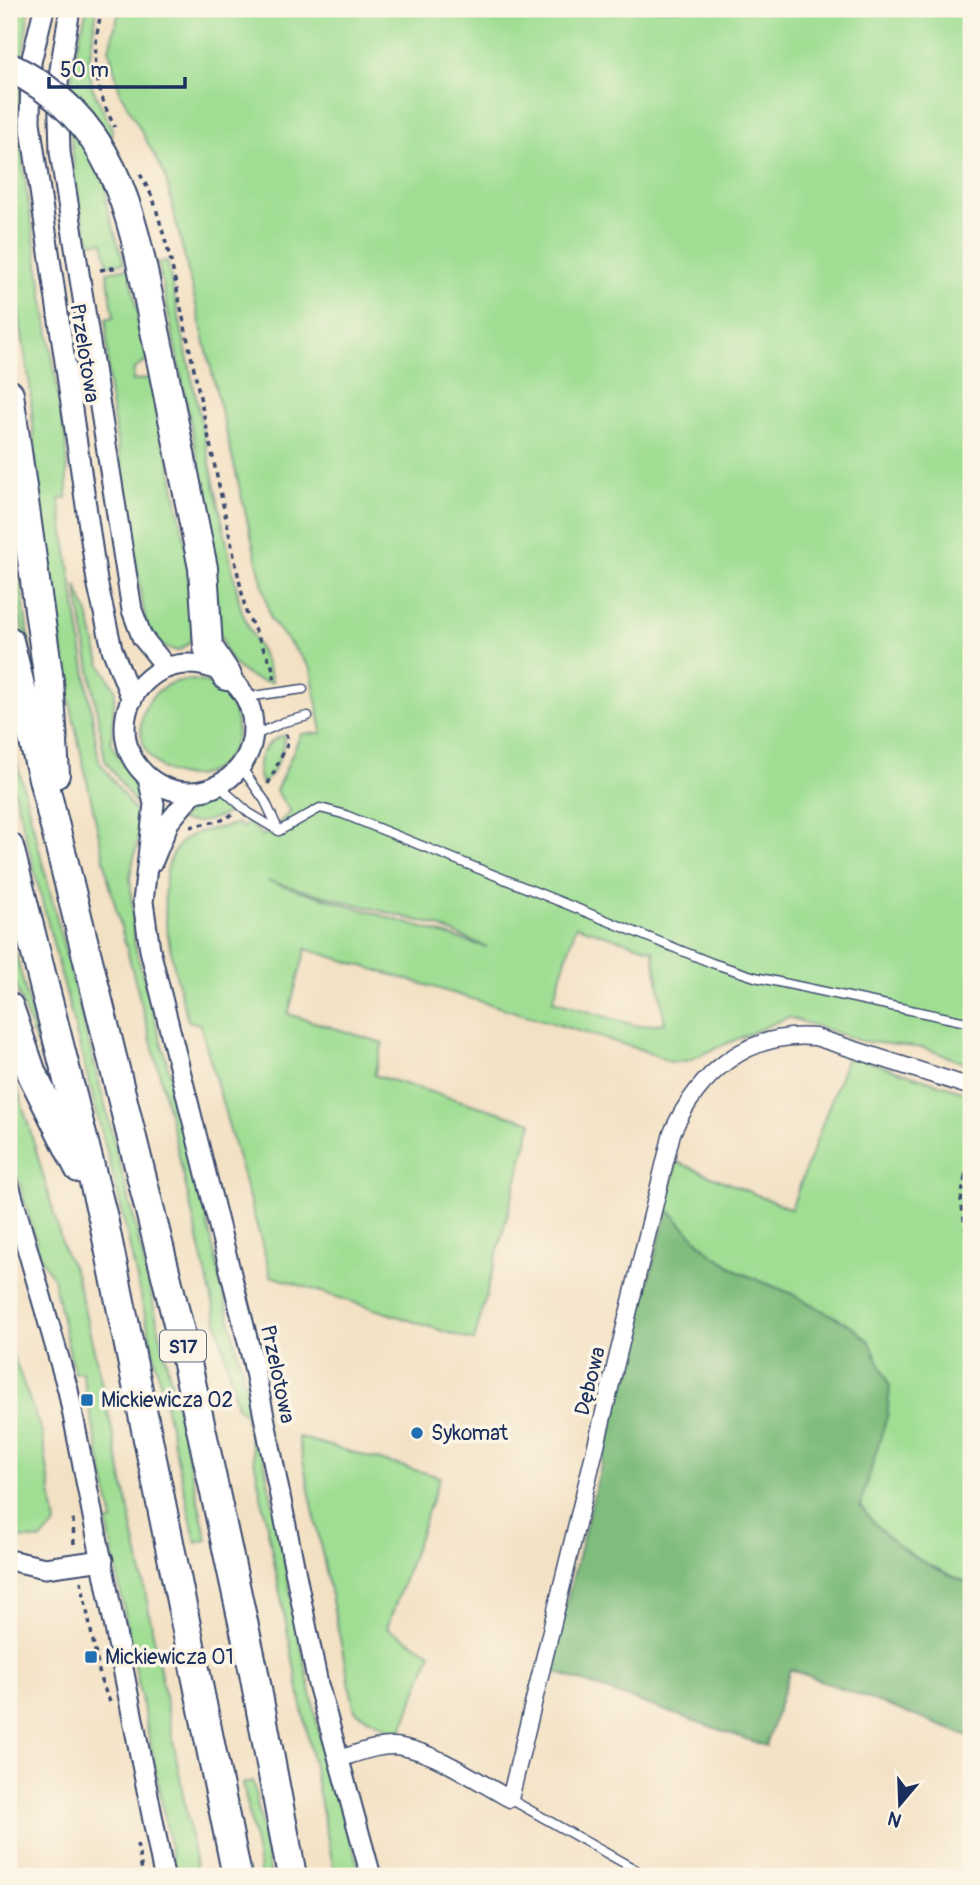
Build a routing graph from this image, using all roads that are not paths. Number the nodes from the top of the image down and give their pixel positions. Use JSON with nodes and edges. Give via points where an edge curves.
{"nodes":[{"id":1,"x":44,"y":9,"type":"edge"},
{"id":2,"x":70,"y":9,"type":"edge"},
{"id":3,"x":9,"y":67,"type":"edge"},
{"id":4,"x":9,"y":394,"type":"edge"},
{"id":5,"x":9,"y":641,"type":"edge"},
{"id":6,"x":167,"y":668,"type":"junction"},
{"id":7,"x":227,"y":676,"type":"junction"},
{"id":8,"x":303,"y":690,"type":"dead end"},
{"id":9,"x":246,"y":697,"type":"junction"},
{"id":10,"x":132,"y":700,"type":"junction"},
{"id":11,"x":308,"y":716,"type":"dead end"},
{"id":12,"x":253,"y":736,"type":"junction"},
{"id":13,"x":241,"y":767,"type":"junction"},
{"id":14,"x":148,"y":778,"type":"junction"},
{"id":15,"x":219,"y":786,"type":"junction"},
{"id":16,"x":193,"y":793,"type":"junction"},
{"id":17,"x":279,"y":831,"type":"junction"},
{"id":18,"x":59,"y":839,"type":"junction"},
{"id":19,"x":9,"y":847,"type":"edge"},
{"id":20,"x":145,"y":882,"type":"junction"},
{"id":21,"x":9,"y":1007,"type":"edge"},
{"id":22,"x":971,"y":1023,"type":"edge"},
{"id":23,"x":970,"y":1083,"type":"edge"},
{"id":24,"x":9,"y":1185,"type":"edge"},
{"id":25,"x":103,"y":1218,"type":"junction"},
{"id":26,"x":9,"y":1560,"type":"edge"},
{"id":27,"x":103,"y":1560,"type":"junction"},
{"id":28,"x":339,"y":1759,"type":"junction"},
{"id":29,"x":510,"y":1800,"type":"junction"},
{"id":30,"x":164,"y":1876,"type":"edge"},
{"id":31,"x":237,"y":1876,"type":"edge"},
{"id":32,"x":292,"y":1876,"type":"edge"},
{"id":33,"x":371,"y":1876,"type":"edge"},
{"id":34,"x":647,"y":1876,"type":"edge"}],
"edges":[{"from":1,"to":10,"type":"street","name":"Przelotowa","via":[[31,62],[30,122],[97,581],[112,649]]},
{"from":2,"to":6,"type":"street","name":"Przelotowa","via":[[58,82],[60,152],[132,610],[142,637]]},
{"from":3,"to":7,"type":"highway","bridge":true,"via":[[41,83],[72,108],[110,163],[125,201],[203,568],[208,647]]},
{"from":4,"to":18,"type":"highway","via":[[49,681]]},
{"from":5,"to":18,"type":"highway","number":"S17"},
{"from":6,"to":7,"type":"street","via":[[198,664]]},
{"from":6,"to":10,"type":"street","via":[[146,681]]},
{"from":7,"to":9,"type":"street"},
{"from":8,"to":9,"type":"lane"},
{"from":9,"to":12,"type":"street","via":[[253,716]]},
{"from":10,"to":14,"type":"street","via":[[125,722],[127,746]]},
{"from":11,"to":12,"type":"lane"},
{"from":12,"to":13,"type":"street"},
{"from":13,"to":15,"type":"street"},
{"from":13,"to":17,"type":"lane"},
{"from":14,"to":16,"type":"street","via":[[164,788]]},
{"from":14,"to":20,"type":"street","name":"Przelotowa","via":[[154,804]]},
{"from":15,"to":16,"type":"street"},
{"from":15,"to":17,"type":"lane","via":[[249,813]]},
{"from":16,"to":20,"type":"street","name":"Przelotowa","via":[[169,822]]},
{"from":17,"to":22,"type":"lane","via":[[320,808],[343,814],[712,963],[755,977]]},
{"from":18,"to":32,"type":"highway","number":"S17","via":[[181,1336],[253,1668]]},
{"from":19,"to":25,"type":"highway","number":"S17"},
{"from":20,"to":28,"type":"street","name":"Przelotowa","via":[[150,950],[253,1362],[318,1684]]},
{"from":21,"to":25,"type":"highway","via":[[32,1074]]},
{"from":23,"to":29,"type":"street","name":"Dębowa","via":[[795,1035],[740,1051],[716,1067],[682,1110],[672,1133]]},
{"from":24,"to":27,"type":"street","via":[[68,1390]]},
{"from":25,"to":31,"type":"highway","number":"S17"},
{"from":26,"to":27,"type":"street","via":[[45,1568]]},
{"from":27,"to":30,"type":"street"},
{"from":28,"to":29,"type":"street","via":[[371,1749],[402,1747]]},
{"from":28,"to":33,"type":"street","name":"Przelotowa"},
{"from":29,"to":34,"type":"lane"}]}
